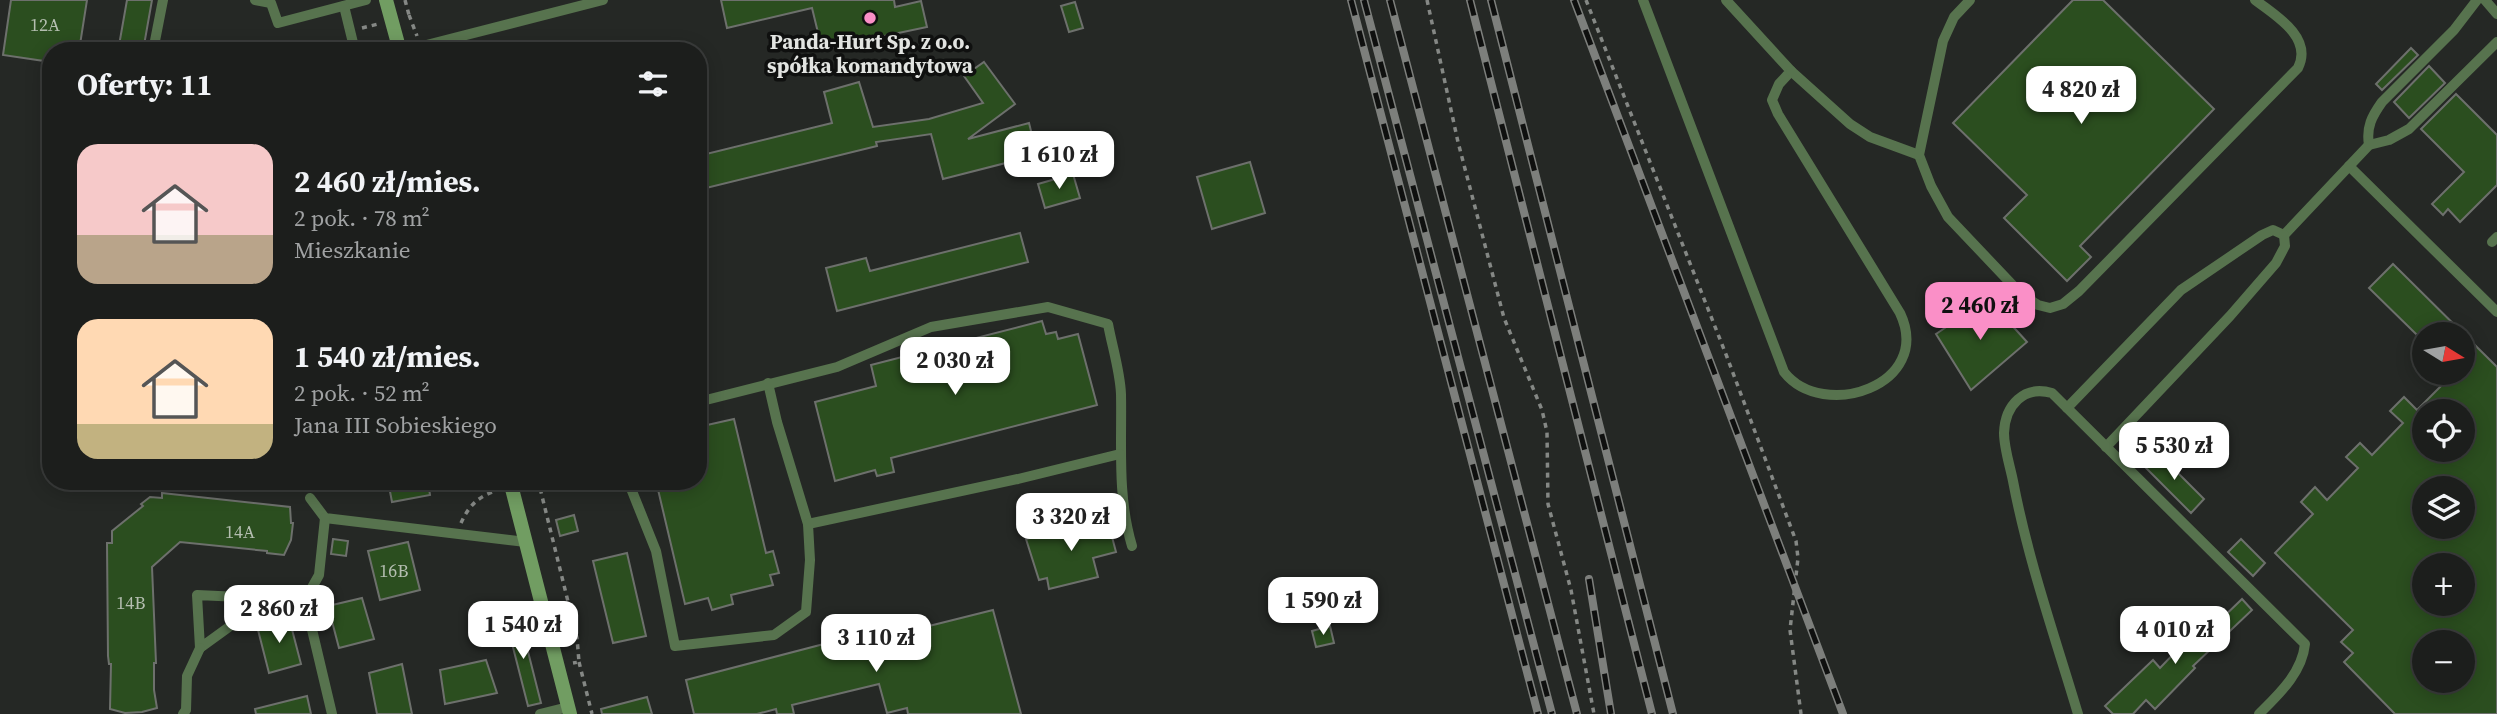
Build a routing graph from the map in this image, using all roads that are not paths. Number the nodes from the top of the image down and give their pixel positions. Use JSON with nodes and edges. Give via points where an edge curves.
{"nodes":[{"id":1,"x":163,"y":0,"type":"edge"},
{"id":2,"x":255,"y":0,"type":"edge"},
{"id":3,"x":366,"y":0,"type":"edge"},
{"id":4,"x":386,"y":0,"type":"edge"},
{"id":5,"x":603,"y":0,"type":"edge"},
{"id":6,"x":1643,"y":0,"type":"edge"},
{"id":7,"x":1726,"y":0,"type":"edge"},
{"id":8,"x":1970,"y":0,"type":"edge"},
{"id":9,"x":2255,"y":0,"type":"edge"},
{"id":10,"x":2477,"y":0,"type":"edge"},
{"id":11,"x":2484,"y":0,"type":"edge"},
{"id":12,"x":344,"y":6,"type":"junction"},
{"id":13,"x":2497,"y":14,"type":"edge"},
{"id":14,"x":2497,"y":41,"type":"edge"},
{"id":15,"x":155,"y":42,"type":"edge"},
{"id":16,"x":353,"y":42,"type":"edge"},
{"id":17,"x":398,"y":42,"type":"edge"},
{"id":18,"x":437,"y":42,"type":"edge"},
{"id":19,"x":1791,"y":71,"type":"junction"},
{"id":20,"x":2369,"y":145,"type":"junction"},
{"id":21,"x":1919,"y":155,"type":"junction"},
{"id":22,"x":2349,"y":166,"type":"junction"},
{"id":23,"x":2284,"y":235,"type":"junction"},
{"id":24,"x":2497,"y":312,"type":"edge"},
{"id":25,"x":768,"y":383,"type":"junction"},
{"id":26,"x":707,"y":400,"type":"edge"},
{"id":27,"x":2067,"y":408,"type":"junction"},
{"id":28,"x":2106,"y":447,"type":"junction"},
{"id":29,"x":1120,"y":454,"type":"junction"},
{"id":30,"x":512,"y":490,"type":"edge"},
{"id":31,"x":632,"y":490,"type":"edge"},
{"id":32,"x":310,"y":498,"type":"dead end"},
{"id":33,"x":325,"y":519,"type":"junction"},
{"id":34,"x":808,"y":524,"type":"junction"},
{"id":35,"x":526,"y":542,"type":"junction"},
{"id":36,"x":1132,"y":546,"type":"dead end"},
{"id":37,"x":269,"y":598,"type":"junction"},
{"id":38,"x":305,"y":600,"type":"junction"},
{"id":39,"x":200,"y":648,"type":"junction"},
{"id":40,"x":569,"y":710,"type":"edge"},
{"id":41,"x":183,"y":714,"type":"edge"},
{"id":42,"x":332,"y":714,"type":"edge"},
{"id":43,"x":540,"y":714,"type":"edge"},
{"id":44,"x":2078,"y":714,"type":"edge"},
{"id":45,"x":2259,"y":714,"type":"edge"}],
"edges":[{"from":1,"to":15,"type":"lane"},
{"from":2,"to":12,"type":"lane","via":[[271,3],[278,23]]},
{"from":3,"to":12,"type":"lane"},
{"from":4,"to":17,"type":"main road"},
{"from":5,"to":18,"type":"lane"},
{"from":6,"to":19,"type":"lane","via":[[1784,372],[1791,382],[1834,397],[1889,379],[1899,368],[1908,330],[1777,114],[1772,100]]},
{"from":7,"to":19,"type":"lane"},
{"from":8,"to":21,"type":"lane","via":[[1954,17],[1943,41]]},
{"from":9,"to":21,"type":"lane","via":[[2286,23],[2301,43],[2298,68],[2063,304],[2050,308],[2021,294],[1948,218]]},
{"from":10,"to":20,"type":"lane","via":[[2454,30],[2377,108],[2367,131]]},
{"from":11,"to":13,"type":"lane"},
{"from":12,"to":16,"type":"lane"},
{"from":14,"to":20,"type":"lane","via":[[2409,129]]},
{"from":19,"to":21,"type":"lane","via":[[1850,124],[1870,137]]},
{"from":20,"to":22,"type":"lane"},
{"from":22,"to":23,"type":"lane"},
{"from":22,"to":24,"type":"lane"},
{"from":23,"to":27,"type":"lane","via":[[2273,230],[2262,235],[2181,290]]},
{"from":23,"to":28,"type":"lane","via":[[2285,246],[2276,263]]},
{"from":25,"to":26,"type":"lane"},
{"from":25,"to":29,"type":"lane","via":[[837,367],[931,327],[1048,307],[1108,324],[1121,391]]},
{"from":25,"to":34,"type":"lane"},
{"from":27,"to":28,"type":"lane"},
{"from":27,"to":44,"type":"lane","via":[[2052,393],[2039,389],[2023,394],[2010,407],[2004,433],[2019,511]]},
{"from":28,"to":45,"type":"lane","via":[[2305,644],[2304,659]]},
{"from":29,"to":34,"type":"lane"},
{"from":29,"to":36,"type":"lane","via":[[1125,522]]},
{"from":30,"to":35,"type":"main road"},
{"from":31,"to":34,"type":"lane","via":[[656,551],[675,646],[774,635],[806,612]]},
{"from":32,"to":33,"type":"lane"},
{"from":33,"to":35,"type":"lane"},
{"from":33,"to":38,"type":"lane","via":[[319,575]]},
{"from":35,"to":40,"type":"main road"},
{"from":37,"to":38,"type":"lane"},
{"from":37,"to":39,"type":"lane"},
{"from":37,"to":39,"type":"lane","via":[[197,595]]},
{"from":38,"to":42,"type":"lane"},
{"from":39,"to":41,"type":"lane","via":[[187,676]]},
{"from":40,"to":43,"type":"lane"}]}
